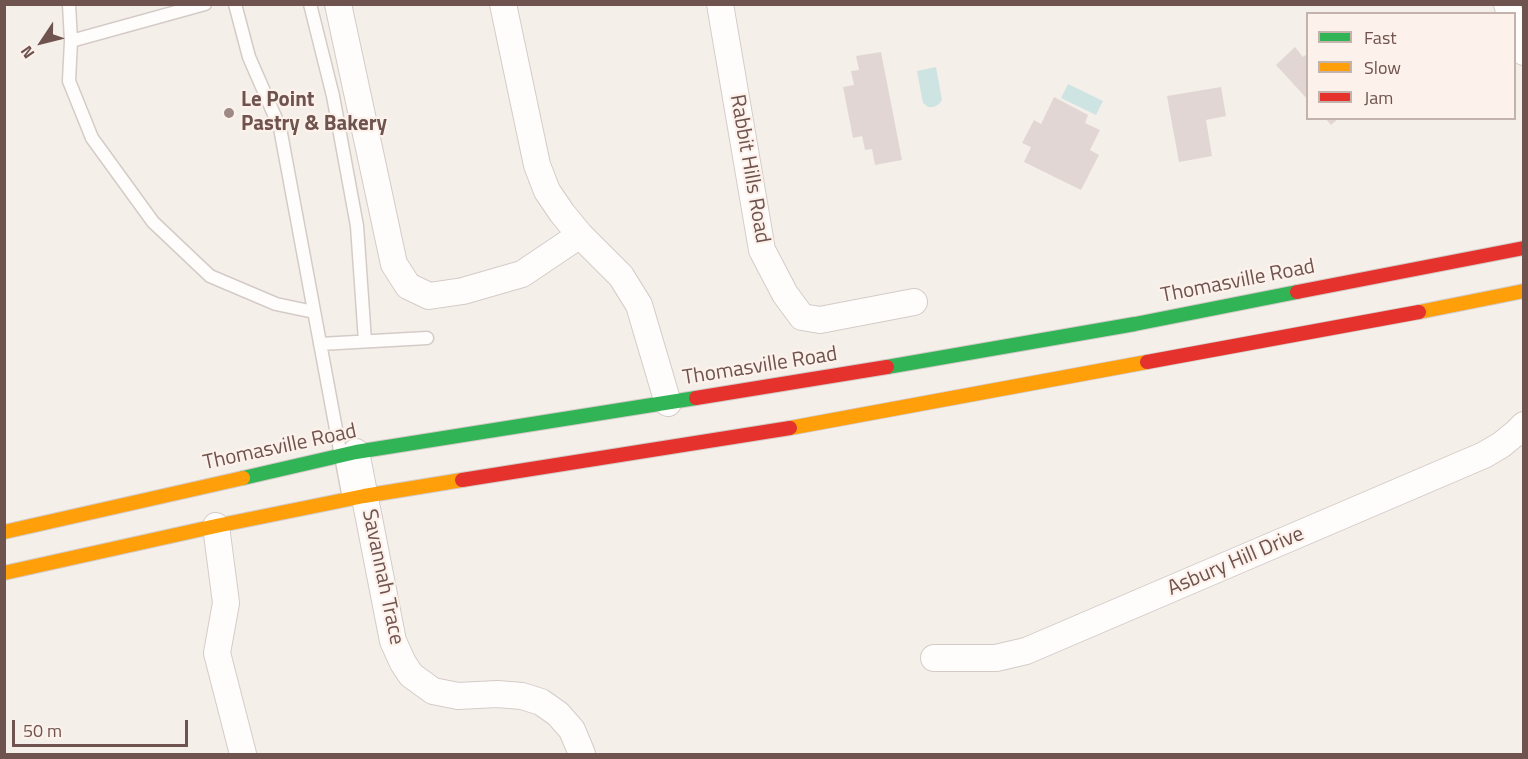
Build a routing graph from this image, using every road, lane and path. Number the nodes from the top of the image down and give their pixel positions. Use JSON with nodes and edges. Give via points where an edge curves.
{"nodes":[{"id":1,"x":69,"y":4,"type":"edge"},
{"id":2,"x":205,"y":4,"type":"edge"},
{"id":3,"x":235,"y":4,"type":"edge"},
{"id":4,"x":310,"y":4,"type":"edge"},
{"id":5,"x":338,"y":4,"type":"edge"},
{"id":6,"x":503,"y":4,"type":"edge"},
{"id":7,"x":720,"y":4,"type":"edge"},
{"id":8,"x":1516,"y":29,"type":"edge"},
{"id":9,"x":71,"y":41,"type":"junction"},
{"id":10,"x":1524,"y":52,"type":"edge"},
{"id":11,"x":580,"y":235,"type":"junction"},
{"id":12,"x":1524,"y":248,"type":"edge"},
{"id":13,"x":1524,"y":291,"type":"edge"},
{"id":14,"x":914,"y":302,"type":"dead end"},
{"id":15,"x":314,"y":312,"type":"junction"},
{"id":16,"x":427,"y":338,"type":"dead end"},
{"id":17,"x":365,"y":341,"type":"junction"},
{"id":18,"x":320,"y":344,"type":"junction"},
{"id":19,"x":669,"y":408,"type":"junction"},
{"id":20,"x":1524,"y":425,"type":"edge"},
{"id":21,"x":349,"y":453,"type":"junction"},
{"id":22,"x":357,"y":498,"type":"junction"},
{"id":23,"x":216,"y":526,"type":"junction"},
{"id":24,"x":4,"y":532,"type":"edge"},
{"id":25,"x":4,"y":573,"type":"edge"},
{"id":26,"x":934,"y":658,"type":"dead end"},
{"id":27,"x":243,"y":754,"type":"edge"},
{"id":28,"x":582,"y":754,"type":"edge"}],
"edges":[{"from":1,"to":9,"type":"lane"},
{"from":2,"to":9,"type":"lane"},
{"from":3,"to":15,"type":"lane","via":[[249,57],[280,128]]},
{"from":4,"to":17,"type":"lane","via":[[333,96],[357,226]]},
{"from":5,"to":11,"type":"street","via":[[394,264],[408,286],[429,296],[512,277]]},
{"from":6,"to":11,"type":"street","via":[[537,165],[547,191]]},
{"from":7,"to":14,"type":"street","name":"Rabbit Hills Road","via":[[762,250],[785,294],[802,317],[820,320]]},
{"from":8,"to":10,"type":"street"},
{"from":9,"to":15,"type":"lane","via":[[69,81],[92,138],[153,222],[210,276],[276,304]]},
{"from":11,"to":19,"type":"street","via":[[621,276],[639,305]]},
{"from":12,"to":19,"type":"main road","name":"Thomasville Road","via":[[1273,302]]},
{"from":13,"to":22,"type":"main road","via":[[1438,309],[1277,333],[817,424],[674,441]]},
{"from":15,"to":18,"type":"lane"},
{"from":16,"to":17,"type":"lane"},
{"from":17,"to":18,"type":"lane"},
{"from":18,"to":21,"type":"lane"},
{"from":19,"to":21,"type":"main road","name":"Thomasville Road"},
{"from":20,"to":26,"type":"street","name":"Asbury Hill Drive","via":[[1485,455],[1026,651],[996,658]]},
{"from":21,"to":22,"type":"street","name":"Savannah Trace"},
{"from":21,"to":24,"type":"main road","name":"Thomasville Road"},
{"from":22,"to":23,"type":"main road"},
{"from":22,"to":28,"type":"street","name":"Savannah Trace","via":[[393,641],[411,675],[433,691],[458,696],[522,696],[541,702],[572,730]]},
{"from":23,"to":25,"type":"main road"},
{"from":23,"to":27,"type":"street","via":[[226,603],[217,653]]}]}
